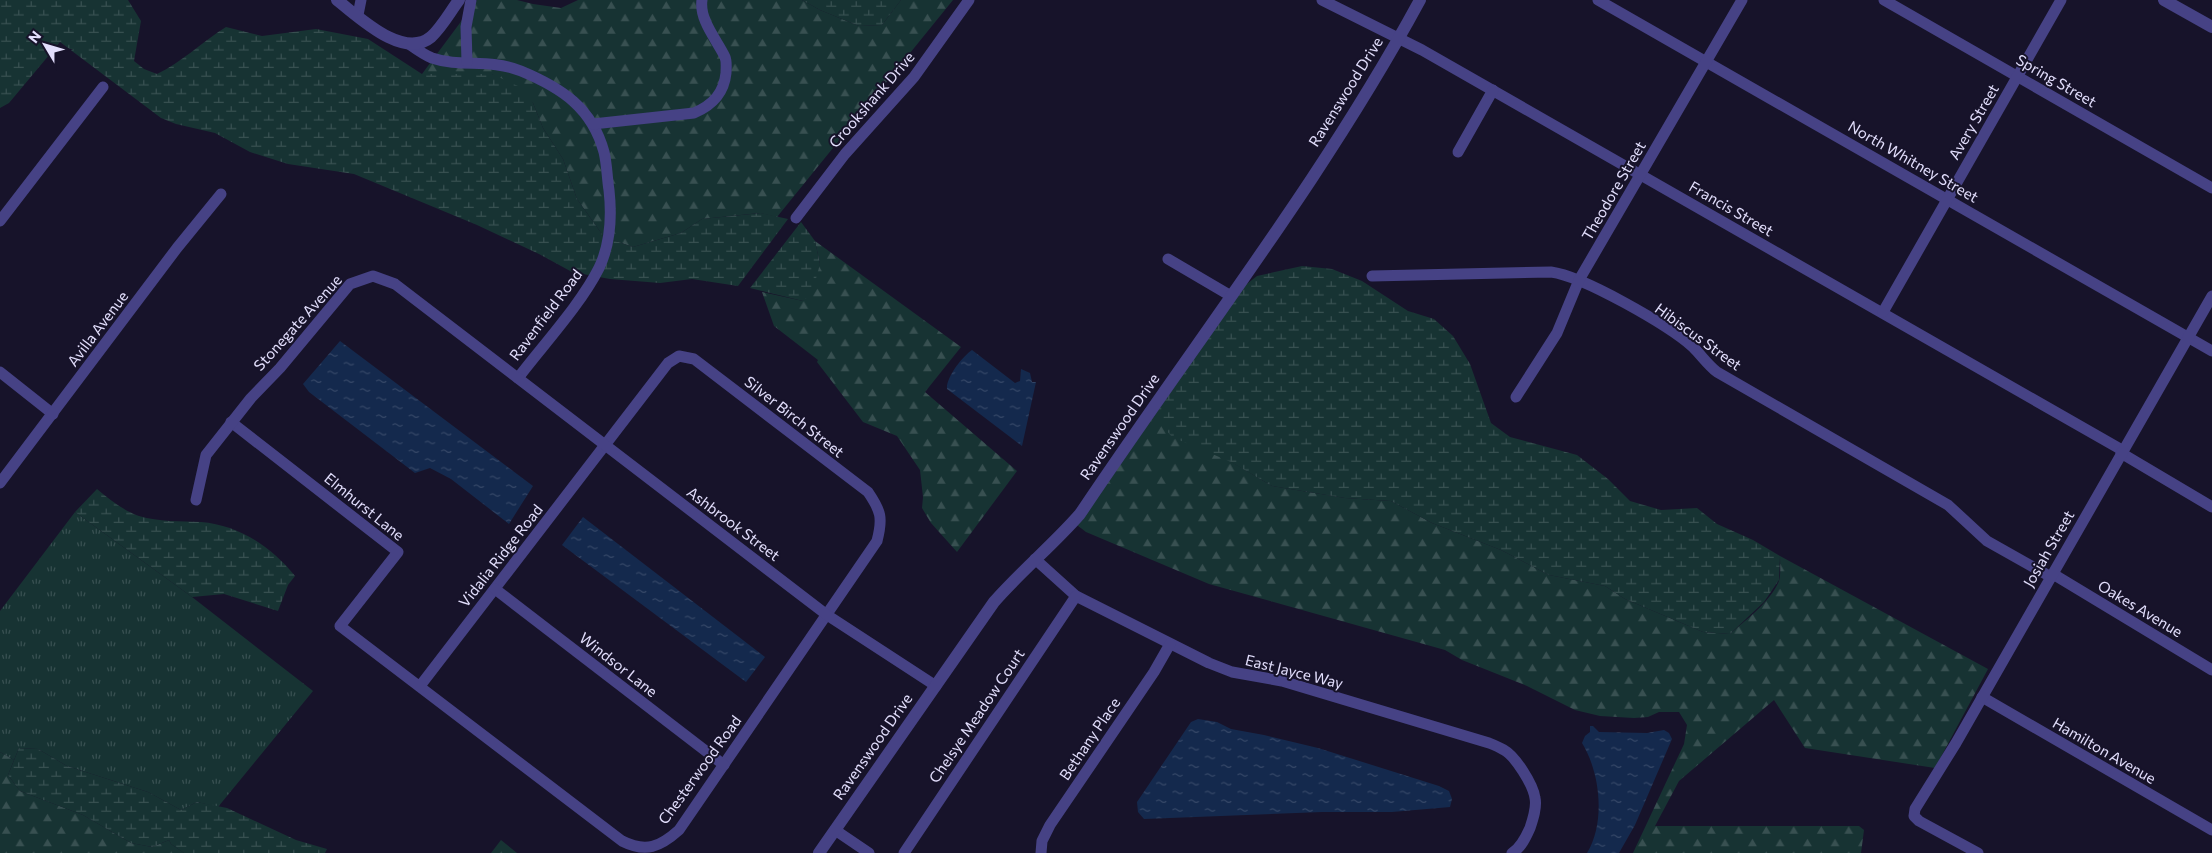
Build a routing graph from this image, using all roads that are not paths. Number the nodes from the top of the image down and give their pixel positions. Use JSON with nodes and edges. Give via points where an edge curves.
{"nodes":[{"id":1,"x":337,"y":0,"type":"edge"},
{"id":2,"x":360,"y":0,"type":"edge"},
{"id":3,"x":459,"y":0,"type":"edge"},
{"id":4,"x":471,"y":0,"type":"edge"},
{"id":5,"x":702,"y":0,"type":"edge"},
{"id":6,"x":969,"y":0,"type":"edge"},
{"id":7,"x":1322,"y":0,"type":"edge"},
{"id":8,"x":1420,"y":0,"type":"edge"},
{"id":9,"x":1598,"y":0,"type":"edge"},
{"id":10,"x":1742,"y":0,"type":"edge"},
{"id":11,"x":1884,"y":0,"type":"edge"},
{"id":12,"x":2061,"y":0,"type":"edge"},
{"id":13,"x":2164,"y":0,"type":"edge"},
{"id":14,"x":358,"y":15,"type":"junction"},
{"id":15,"x":2212,"y":28,"type":"edge"},
{"id":16,"x":1400,"y":38,"type":"junction"},
{"id":17,"x":409,"y":44,"type":"junction"},
{"id":18,"x":1706,"y":61,"type":"junction"},
{"id":19,"x":467,"y":62,"type":"junction"},
{"id":20,"x":2018,"y":76,"type":"junction"},
{"id":21,"x":103,"y":87,"type":"dead end"},
{"id":22,"x":1493,"y":90,"type":"junction"},
{"id":23,"x":593,"y":124,"type":"junction"},
{"id":24,"x":1458,"y":152,"type":"dead end"},
{"id":25,"x":1640,"y":174,"type":"junction"},
{"id":26,"x":2212,"y":188,"type":"edge"},
{"id":27,"x":221,"y":194,"type":"dead end"},
{"id":28,"x":1948,"y":199,"type":"junction"},
{"id":29,"x":796,"y":218,"type":"dead end"},
{"id":30,"x":0,"y":221,"type":"edge"},
{"id":31,"x":1168,"y":259,"type":"dead end"},
{"id":32,"x":1372,"y":276,"type":"dead end"},
{"id":33,"x":1580,"y":280,"type":"junction"},
{"id":34,"x":1231,"y":296,"type":"junction"},
{"id":35,"x":2212,"y":296,"type":"edge"},
{"id":36,"x":1883,"y":312,"type":"junction"},
{"id":37,"x":2189,"y":338,"type":"junction"},
{"id":38,"x":2212,"y":351,"type":"edge"},
{"id":39,"x":0,"y":372,"type":"edge"},
{"id":40,"x":518,"y":378,"type":"junction"},
{"id":41,"x":1516,"y":397,"type":"dead end"},
{"id":42,"x":53,"y":414,"type":"junction"},
{"id":43,"x":232,"y":422,"type":"junction"},
{"id":44,"x":605,"y":445,"type":"junction"},
{"id":45,"x":2122,"y":452,"type":"junction"},
{"id":46,"x":0,"y":483,"type":"edge"},
{"id":47,"x":196,"y":500,"type":"dead end"},
{"id":48,"x":2212,"y":507,"type":"edge"},
{"id":49,"x":1035,"y":559,"type":"junction"},
{"id":50,"x":2052,"y":575,"type":"junction"},
{"id":51,"x":495,"y":589,"type":"junction"},
{"id":52,"x":1076,"y":596,"type":"junction"},
{"id":53,"x":827,"y":615,"type":"junction"},
{"id":54,"x":1170,"y":644,"type":"junction"},
{"id":55,"x":2212,"y":670,"type":"edge"},
{"id":56,"x":420,"y":686,"type":"junction"},
{"id":57,"x":936,"y":686,"type":"junction"},
{"id":58,"x":1982,"y":697,"type":"junction"},
{"id":59,"x":724,"y":765,"type":"junction"},
{"id":60,"x":835,"y":830,"type":"junction"},
{"id":61,"x":2212,"y":830,"type":"edge"},
{"id":62,"x":819,"y":853,"type":"edge"},
{"id":63,"x":869,"y":853,"type":"edge"},
{"id":64,"x":904,"y":853,"type":"edge"},
{"id":65,"x":1041,"y":853,"type":"edge"},
{"id":66,"x":1512,"y":853,"type":"edge"},
{"id":67,"x":1978,"y":853,"type":"edge"}],
"edges":[{"from":1,"to":14,"type":"street"},
{"from":2,"to":14,"type":"street"},
{"from":3,"to":17,"type":"street","via":[[432,36]]},
{"from":4,"to":19,"type":"street","via":[[466,27]]},
{"from":5,"to":23,"type":"street","via":[[710,31],[726,60],[724,86],[714,101],[694,112]]},
{"from":6,"to":29,"type":"street","name":"Crookshank Drive","via":[[914,77],[845,154]]},
{"from":7,"to":16,"type":"street","name":"Francis Street"},
{"from":8,"to":16,"type":"street","name":"Ravenswood Drive"},
{"from":9,"to":18,"type":"street","name":"North Whitney Street"},
{"from":10,"to":18,"type":"street","name":"Theodore Street"},
{"from":11,"to":20,"type":"street","name":"Spring Street"},
{"from":12,"to":20,"type":"street","name":"Avery Street"},
{"from":13,"to":15,"type":"street"},
{"from":14,"to":17,"type":"street","via":[[394,40]]},
{"from":16,"to":22,"type":"street","name":"Francis Street"},
{"from":16,"to":34,"type":"street","name":"Ravenswood Drive","via":[[1373,84]]},
{"from":17,"to":19,"type":"street","name":"Ravenfield Road","via":[[431,58]]},
{"from":18,"to":25,"type":"street","name":"Theodore Street"},
{"from":18,"to":28,"type":"street","name":"North Whitney Street"},
{"from":19,"to":23,"type":"street","name":"Ravenfield Road","via":[[503,65],[547,83],[569,96]]},
{"from":20,"to":26,"type":"street","name":"Spring Street"},
{"from":20,"to":28,"type":"street","name":"Avery Street"},
{"from":21,"to":30,"type":"street"},
{"from":22,"to":24,"type":"street"},
{"from":22,"to":25,"type":"street","name":"Francis Street"},
{"from":23,"to":40,"type":"street","name":"Ravenfield Road","via":[[604,153],[612,214],[608,241],[593,279]]},
{"from":25,"to":33,"type":"street","name":"Theodore Street"},
{"from":25,"to":36,"type":"street","name":"Francis Street"},
{"from":27,"to":42,"type":"street","name":"Avilla Avenue"},
{"from":28,"to":36,"type":"street","name":"Avery Street"},
{"from":28,"to":37,"type":"street","name":"North Whitney Street"},
{"from":31,"to":34,"type":"street"},
{"from":32,"to":33,"type":"street","name":"Hibiscus Street","via":[[1551,272]]},
{"from":33,"to":41,"type":"street","name":"Theodore Street","via":[[1557,332]]},
{"from":33,"to":50,"type":"street","name":"Hibiscus Street","via":[[1674,334],[1694,348],[1717,372],[1948,505],[1987,541]]},
{"from":34,"to":49,"type":"street","name":"Ravenswood Drive","via":[[1080,514]]},
{"from":35,"to":37,"type":"street","name":"Josiah Street"},
{"from":36,"to":45,"type":"street","name":"Francis Street"},
{"from":37,"to":38,"type":"street","name":"North Whitney Street"},
{"from":37,"to":45,"type":"street","name":"Josiah Street"},
{"from":39,"to":42,"type":"street"},
{"from":40,"to":43,"type":"street","name":"Stonegate Avenue","via":[[395,284],[373,276],[350,284]]},
{"from":40,"to":44,"type":"street","name":"Ashbrook Street"},
{"from":42,"to":46,"type":"street","name":"Avilla Avenue"},
{"from":43,"to":47,"type":"street","name":"Stonegate Avenue","via":[[206,455]]},
{"from":43,"to":56,"type":"street","name":"Elmhurst Lane","via":[[398,552],[340,626]]},
{"from":44,"to":51,"type":"street","name":"Vidalia Ridge Road"},
{"from":44,"to":53,"type":"street","name":"Ashbrook Street"},
{"from":44,"to":53,"type":"street","name":"Silver Birch Street","via":[[668,363],[679,356],[701,364],[868,492],[880,510],[882,525],[877,541]]},
{"from":45,"to":48,"type":"street","name":"Francis Street"},
{"from":45,"to":50,"type":"street","name":"Josiah Street"},
{"from":49,"to":52,"type":"street","name":"East Jayce Way"},
{"from":49,"to":57,"type":"street","name":"Ravenswood Drive","via":[[994,602]]},
{"from":50,"to":55,"type":"street","name":"Oakes Avenue"},
{"from":50,"to":58,"type":"street","name":"Josiah Street"},
{"from":51,"to":56,"type":"street","name":"Vidalia Ridge Road"},
{"from":51,"to":59,"type":"street","name":"Windsor Lane"},
{"from":52,"to":54,"type":"street","name":"East Jayce Way"},
{"from":52,"to":64,"type":"street","name":"Chelsye Meadow Court"},
{"from":53,"to":57,"type":"street","name":"Ashbrook Street"},
{"from":53,"to":59,"type":"street","name":"Chesterwood Road"},
{"from":54,"to":65,"type":"street","name":"Bethany Place","via":[[1050,824],[1042,841]]},
{"from":54,"to":66,"type":"street","name":"East Jayce Way","via":[[1232,672],[1282,681],[1505,750],[1527,779],[1535,798],[1534,816],[1527,835]]},
{"from":56,"to":59,"type":"street","name":"Chesterwood Road","via":[[632,847],[650,848],[667,841],[679,830]]},
{"from":57,"to":60,"type":"street","name":"Ravenswood Drive"},
{"from":58,"to":61,"type":"street","name":"Hamilton Avenue"},
{"from":58,"to":67,"type":"street","name":"Josiah Street","via":[[1915,809],[1914,816]]},
{"from":60,"to":62,"type":"street","name":"Ravenswood Drive"},
{"from":60,"to":63,"type":"street"}]}
